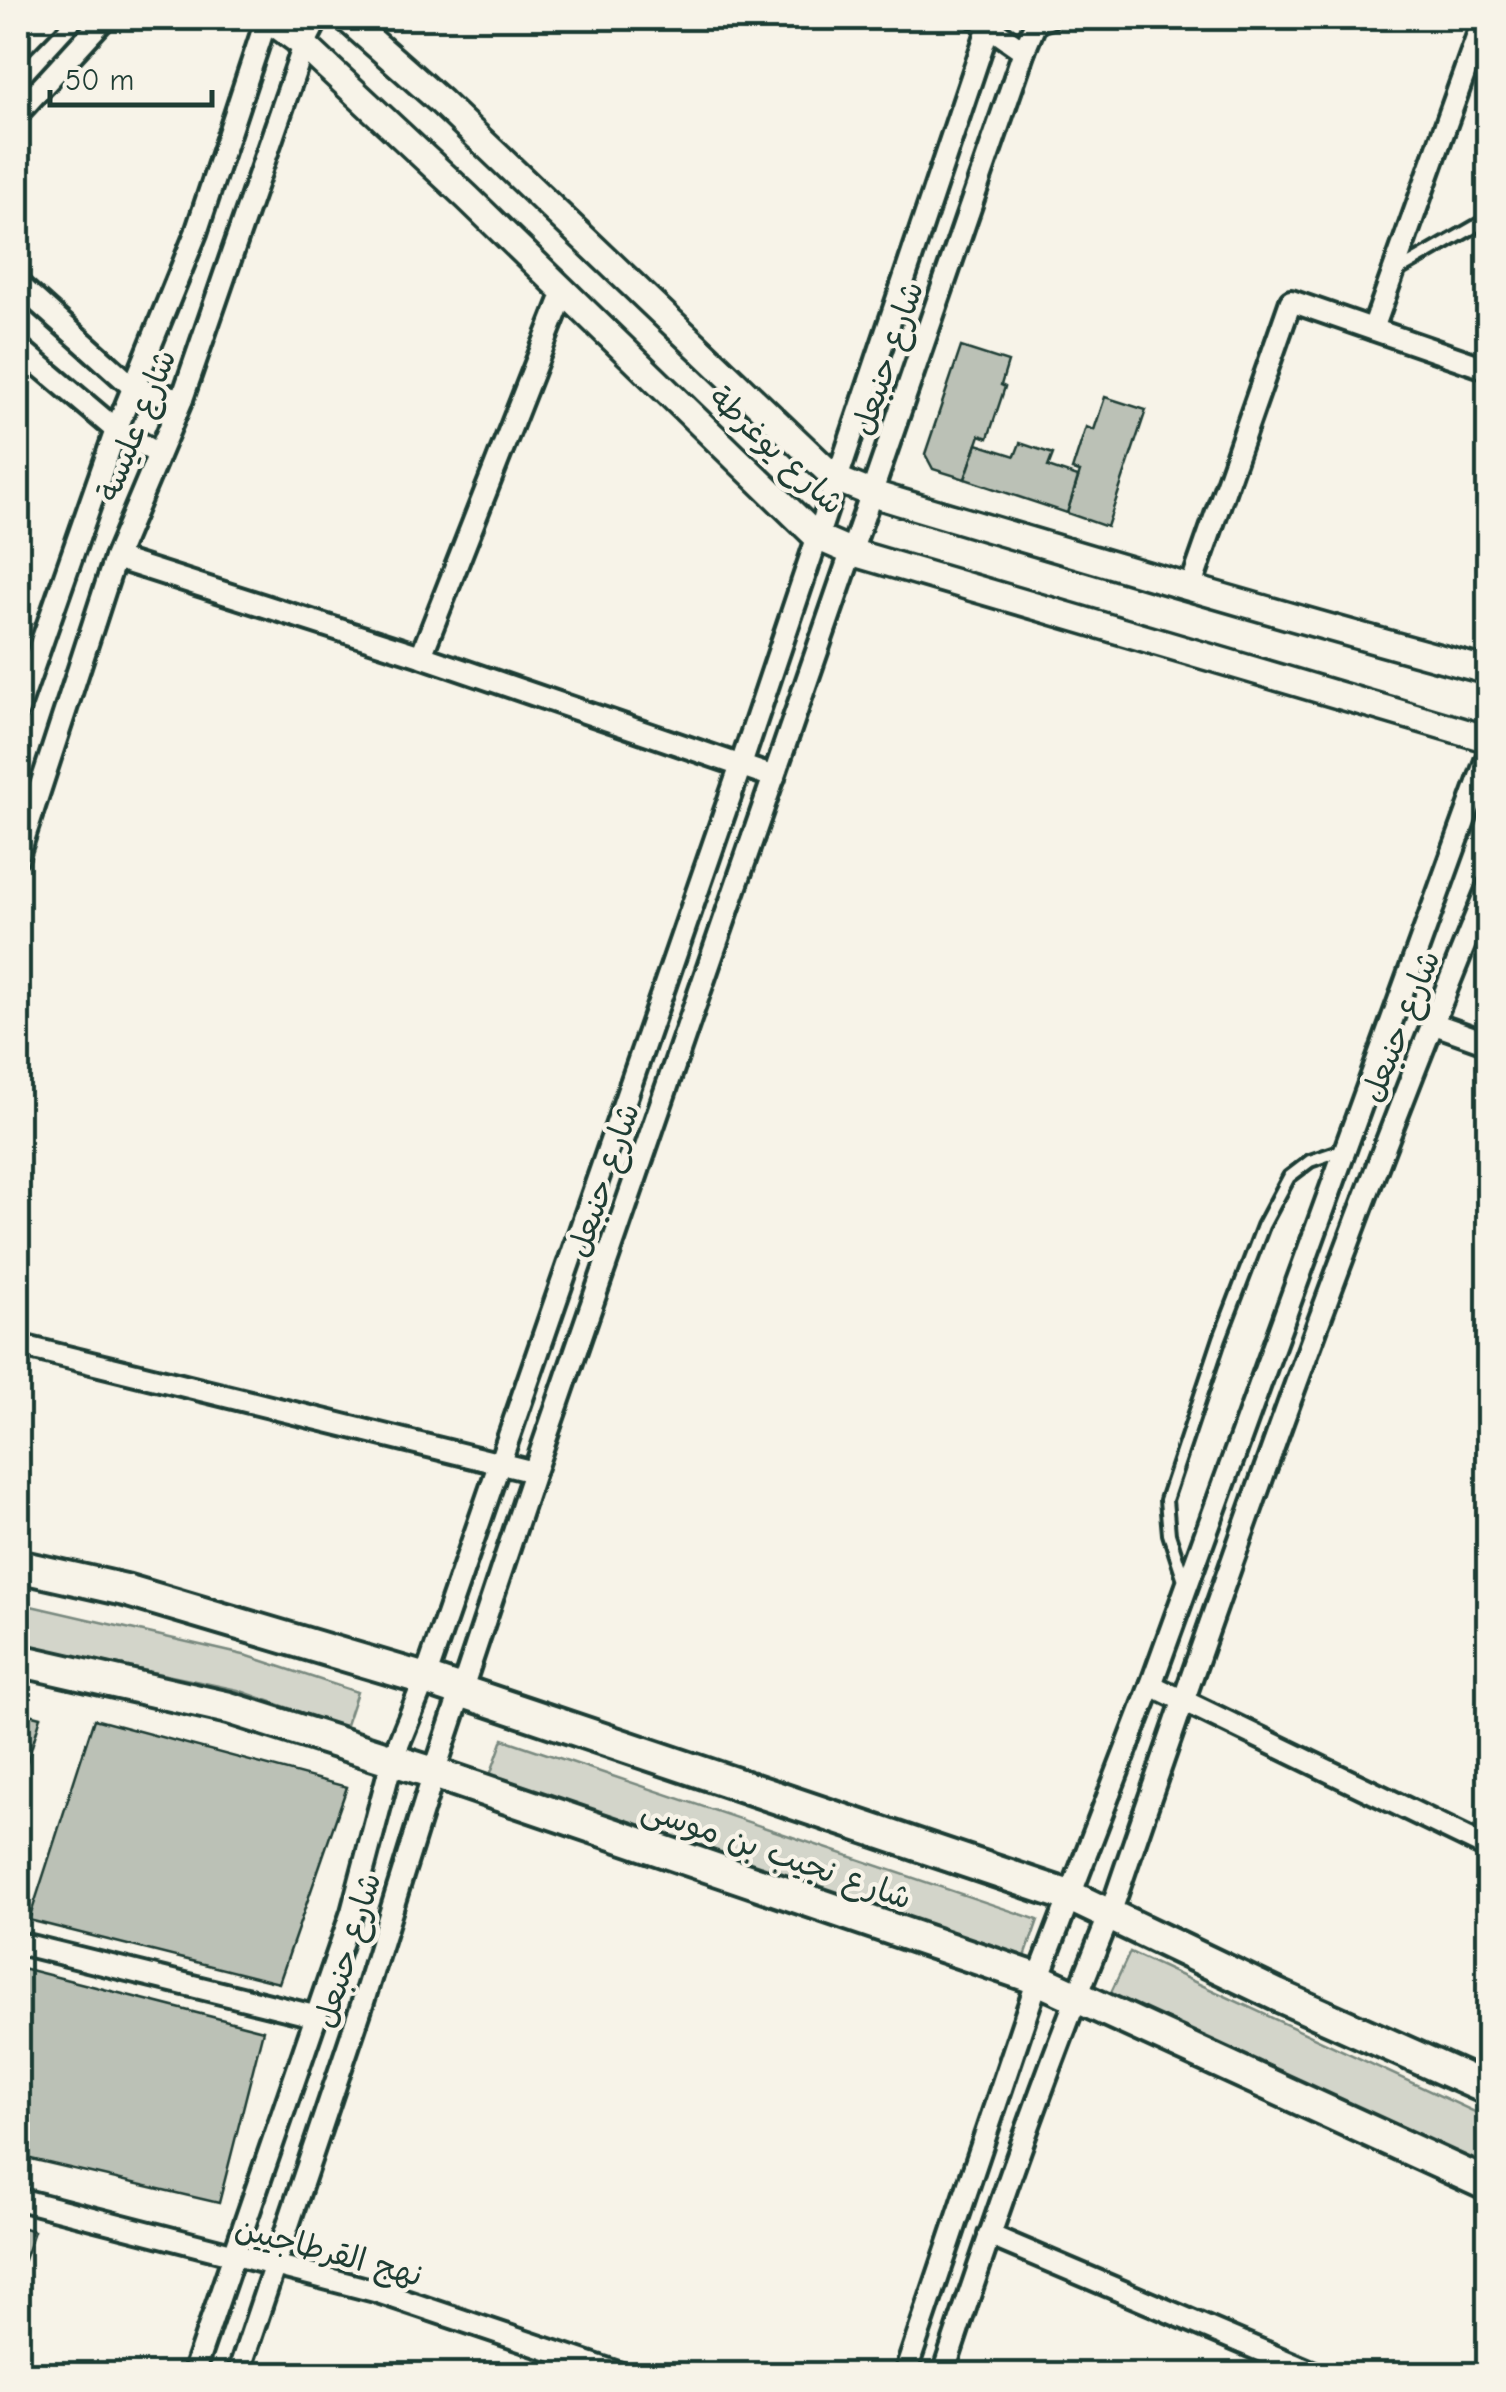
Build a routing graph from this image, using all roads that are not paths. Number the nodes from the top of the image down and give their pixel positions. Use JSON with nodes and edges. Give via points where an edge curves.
{"nodes":[{"id":1,"x":48,"y":18,"type":"edge"},
{"id":2,"x":106,"y":18,"type":"edge"},
{"id":3,"x":267,"y":18,"type":"edge"},
{"id":4,"x":318,"y":18,"type":"edge"},
{"id":5,"x":346,"y":18,"type":"edge"},
{"id":6,"x":1487,"y":18,"type":"edge"},
{"id":7,"x":1038,"y":19,"type":"edge"},
{"id":8,"x":987,"y":21,"type":"edge"},
{"id":9,"x":304,"y":45,"type":"junction"},
{"id":10,"x":18,"y":49,"type":"edge"},
{"id":11,"x":1024,"y":51,"type":"junction"},
{"id":12,"x":18,"y":112,"type":"edge"},
{"id":13,"x":1488,"y":219,"type":"edge"},
{"id":14,"x":1392,"y":274,"type":"junction"},
{"id":15,"x":18,"y":284,"type":"edge"},
{"id":16,"x":564,"y":292,"type":"junction"},
{"id":17,"x":1373,"y":329,"type":"junction"},
{"id":18,"x":18,"y":347,"type":"edge"},
{"id":19,"x":1488,"y":369,"type":"edge"},
{"id":20,"x":134,"y":388,"type":"junction"},
{"id":21,"x":182,"y":398,"type":"junction"},
{"id":22,"x":116,"y":430,"type":"junction"},
{"id":23,"x":158,"y":452,"type":"junction"},
{"id":24,"x":836,"y":479,"type":"junction"},
{"id":25,"x":873,"y":494,"type":"junction"},
{"id":26,"x":817,"y":537,"type":"junction"},
{"id":27,"x":854,"y":553,"type":"junction"},
{"id":28,"x":116,"y":558,"type":"junction"},
{"id":29,"x":1192,"y":586,"type":"junction"},
{"id":30,"x":422,"y":656,"type":"junction"},
{"id":31,"x":1488,"y":672,"type":"edge"},
{"id":32,"x":18,"y":710,"type":"edge"},
{"id":33,"x":1488,"y":739,"type":"edge"},
{"id":34,"x":1488,"y":755,"type":"edge"},
{"id":35,"x":741,"y":765,"type":"junction"},
{"id":36,"x":774,"y":777,"type":"junction"},
{"id":37,"x":18,"y":856,"type":"edge"},
{"id":38,"x":1488,"y":886,"type":"edge"},
{"id":39,"x":1432,"y":1023,"type":"junction"},
{"id":40,"x":1488,"y":1043,"type":"edge"},
{"id":41,"x":1346,"y":1148,"type":"junction"},
{"id":42,"x":18,"y":1346,"type":"edge"},
{"id":43,"x":500,"y":1462,"type":"junction"},
{"id":44,"x":534,"y":1472,"type":"junction"},
{"id":45,"x":18,"y":1566,"type":"edge"},
{"id":46,"x":1187,"y":1587,"type":"junction"},
{"id":47,"x":18,"y":1660,"type":"edge"},
{"id":48,"x":425,"y":1678,"type":"junction"},
{"id":49,"x":1151,"y":1685,"type":"junction"},
{"id":50,"x":461,"y":1691,"type":"junction"},
{"id":51,"x":1183,"y":1700,"type":"junction"},
{"id":52,"x":392,"y":1760,"type":"junction"},
{"id":53,"x":434,"y":1773,"type":"junction"},
{"id":54,"x":1488,"y":1848,"type":"edge"},
{"id":55,"x":1072,"y":1896,"type":"junction"},
{"id":56,"x":1110,"y":1914,"type":"junction"},
{"id":57,"x":18,"y":1943,"type":"edge"},
{"id":58,"x":1038,"y":1979,"type":"junction"},
{"id":59,"x":1076,"y":1997,"type":"junction"},
{"id":60,"x":314,"y":2016,"type":"junction"},
{"id":61,"x":1488,"y":2088,"type":"edge"},
{"id":62,"x":1488,"y":2185,"type":"edge"},
{"id":63,"x":18,"y":2199,"type":"edge"},
{"id":64,"x":989,"y":2235,"type":"junction"},
{"id":65,"x":234,"y":2256,"type":"junction"},
{"id":66,"x":276,"y":2264,"type":"junction"},
{"id":67,"x":193,"y":2374,"type":"edge"},
{"id":68,"x":238,"y":2374,"type":"edge"},
{"id":69,"x":621,"y":2374,"type":"edge"},
{"id":70,"x":906,"y":2374,"type":"edge"},
{"id":71,"x":943,"y":2374,"type":"edge"},
{"id":72,"x":1316,"y":2374,"type":"edge"}],
"edges":[{"from":1,"to":10,"type":"street"},
{"from":2,"to":12,"type":"street"},
{"from":3,"to":9,"type":"street","name":"شارع يوغرطة"},
{"from":3,"to":20,"type":"street","name":"شارع عليسة","via":[[196,233]]},
{"from":4,"to":9,"type":"street","name":"شارع عليسة"},
{"from":5,"to":24,"type":"street","name":"شارع يوغرطة"},
{"from":6,"to":14,"type":"street"},
{"from":7,"to":11,"type":"street","name":"شارع حنبعل"},
{"from":8,"to":11,"type":"street"},
{"from":8,"to":24,"type":"street","name":"شارع حنبعل"},
{"from":9,"to":16,"type":"street","name":"شارع يوغرطة"},
{"from":9,"to":21,"type":"street","name":"شارع عليسة"},
{"from":11,"to":25,"type":"street","name":"شارع حنبعل"},
{"from":13,"to":14,"type":"lane"},
{"from":14,"to":17,"type":"street"},
{"from":15,"to":20,"type":"street"},
{"from":16,"to":26,"type":"street","name":"شارع يوغرطة"},
{"from":16,"to":30,"type":"street"},
{"from":17,"to":19,"type":"street"},
{"from":17,"to":29,"type":"street","via":[[1291,301]]},
{"from":18,"to":22,"type":"street"},
{"from":20,"to":21,"type":"street"},
{"from":20,"to":22,"type":"street","name":"شارع عليسة"},
{"from":21,"to":23,"type":"street","name":"شارع عليسة"},
{"from":22,"to":23,"type":"street"},
{"from":22,"to":32,"type":"street","name":"شارع عليسة"},
{"from":23,"to":28,"type":"street","name":"شارع عليسة"},
{"from":24,"to":25,"type":"street","name":"شارع يوغرطة"},
{"from":24,"to":26,"type":"street","name":"شارع حنبعل"},
{"from":25,"to":27,"type":"street","name":"شارع حنبعل"},
{"from":25,"to":29,"type":"street","name":"شارع يوغرطة"},
{"from":26,"to":27,"type":"street","name":"شارع يوغرطة"},
{"from":26,"to":35,"type":"street","name":"شارع حنبعل"},
{"from":27,"to":33,"type":"street","name":"شارع يوغرطة"},
{"from":27,"to":36,"type":"street","name":"شارع حنبعل"},
{"from":28,"to":30,"type":"street"},
{"from":28,"to":37,"type":"street","name":"شارع عليسة"},
{"from":29,"to":31,"type":"street","name":"شارع يوغرطة"},
{"from":30,"to":35,"type":"street"},
{"from":34,"to":41,"type":"street","name":"شارع حنبعل"},
{"from":35,"to":36,"type":"street"},
{"from":35,"to":43,"type":"street","name":"شارع حنبعل"},
{"from":36,"to":44,"type":"street","name":"شارع حنبعل"},
{"from":38,"to":39,"type":"street","name":"شارع حنبعل"},
{"from":39,"to":40,"type":"street"},
{"from":39,"to":51,"type":"street","name":"شارع حنبعل"},
{"from":41,"to":46,"type":"street","name":"شارع حنبعل"},
{"from":41,"to":46,"type":"lane","via":[[1289,1177],[1220,1338],[1166,1500],[1169,1534]]},
{"from":42,"to":43,"type":"street"},
{"from":43,"to":44,"type":"street"},
{"from":43,"to":48,"type":"street","name":"شارع حنبعل"},
{"from":44,"to":50,"type":"street","name":"شارع حنبعل"},
{"from":45,"to":48,"type":"main road","via":[[125,1590]]},
{"from":46,"to":49,"type":"street","name":"شارع حنبعل"},
{"from":47,"to":52,"type":"main road","name":"شارع نجيب بن موسى","via":[[229,1708]]},
{"from":48,"to":50,"type":"main road"},
{"from":48,"to":52,"type":"street","name":"شارع حنبعل"},
{"from":49,"to":51,"type":"street"},
{"from":49,"to":55,"type":"street","name":"شارع حنبعل"},
{"from":50,"to":53,"type":"street","name":"شارع حنبعل"},
{"from":50,"to":55,"type":"main road"},
{"from":51,"to":54,"type":"street"},
{"from":51,"to":56,"type":"street","name":"شارع حنبعل"},
{"from":52,"to":53,"type":"main road","name":"شارع نجيب بن موسى"},
{"from":52,"to":60,"type":"street","name":"شارع حنبعل","via":[[352,1912]]},
{"from":53,"to":58,"type":"main road","name":"شارع نجيب بن موسى"},
{"from":53,"to":66,"type":"street","name":"شارع حنبعل"},
{"from":55,"to":56,"type":"main road"},
{"from":55,"to":58,"type":"street","name":"شارع حنبعل"},
{"from":56,"to":59,"type":"street","name":"شارع حنبعل"},
{"from":56,"to":61,"type":"main road"},
{"from":57,"to":60,"type":"street"},
{"from":58,"to":59,"type":"main road","name":"شارع نجيب بن موسى"},
{"from":58,"to":70,"type":"street","name":"شارع حنبعل"},
{"from":59,"to":62,"type":"main road","name":"شارع نجيب بن موسى"},
{"from":59,"to":64,"type":"street","name":"شارع حنبعل"},
{"from":60,"to":65,"type":"street","name":"شارع حنبعل"},
{"from":63,"to":65,"type":"street","name":"نهج القرطاجيين"},
{"from":64,"to":71,"type":"street","name":"شارع حنبعل"},
{"from":64,"to":72,"type":"street"},
{"from":65,"to":66,"type":"street","name":"نهج القرطاجيين"},
{"from":65,"to":67,"type":"street","name":"شارع حنبعل"},
{"from":66,"to":68,"type":"street","name":"شارع حنبعل"},
{"from":66,"to":69,"type":"street","name":"نهج القرطاجيين"}]}
